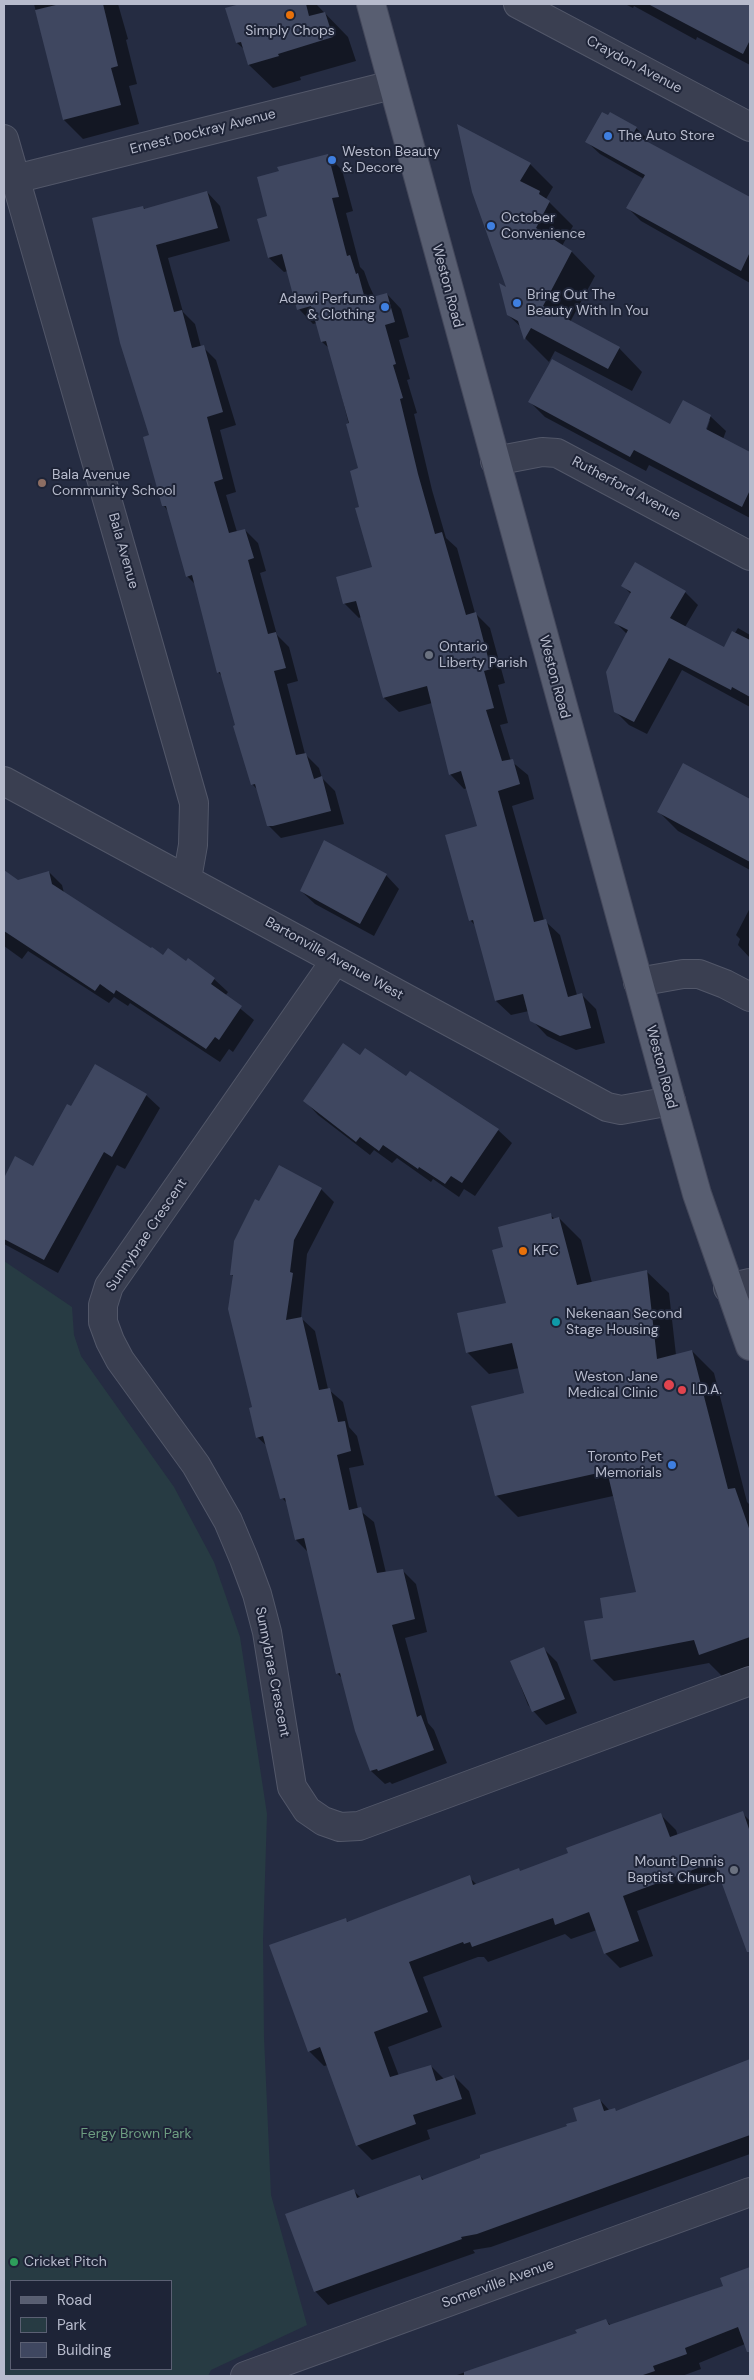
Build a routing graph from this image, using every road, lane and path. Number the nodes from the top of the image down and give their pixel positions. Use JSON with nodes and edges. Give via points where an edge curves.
{"nodes":[{"id":1,"x":371,"y":4,"type":"edge"},
{"id":2,"x":518,"y":4,"type":"edge"},
{"id":3,"x":392,"y":85,"type":"junction"},
{"id":4,"x":750,"y":126,"type":"edge"},
{"id":5,"x":4,"y":139,"type":"edge"},
{"id":6,"x":15,"y":179,"type":"junction"},
{"id":7,"x":495,"y":461,"type":"junction"},
{"id":8,"x":750,"y":556,"type":"edge"},
{"id":9,"x":4,"y":782,"type":"edge"},
{"id":10,"x":187,"y":879,"type":"junction"},
{"id":11,"x":335,"y":961,"type":"junction"},
{"id":12,"x":638,"y":982,"type":"junction"},
{"id":13,"x":750,"y":997,"type":"edge"},
{"id":14,"x":671,"y":1102,"type":"junction"},
{"id":15,"x":739,"y":1285,"type":"edge"},
{"id":16,"x":750,"y":1346,"type":"edge"},
{"id":17,"x":750,"y":1681,"type":"edge"},
{"id":18,"x":750,"y":2192,"type":"edge"},
{"id":19,"x":245,"y":2376,"type":"edge"}],
"edges":[{"from":1,"to":3,"type":"main road","name":"Weston Road"},
{"from":2,"to":4,"type":"street","name":"Craydon Avenue"},
{"from":3,"to":6,"type":"street","name":"Ernest Dockray Avenue"},
{"from":3,"to":7,"type":"main road","name":"Weston Road"},
{"from":5,"to":6,"type":"street","name":"Bala Avenue"},
{"from":6,"to":10,"type":"street","name":"Bala Avenue","via":[[194,803],[194,845]]},
{"from":7,"to":8,"type":"street","name":"Rutherford Avenue","via":[[542,452],[557,453]]},
{"from":7,"to":12,"type":"main road","name":"Weston Road"},
{"from":9,"to":10,"type":"street","name":"Bartonville Avenue West"},
{"from":10,"to":11,"type":"street","name":"Bartonville Avenue West"},
{"from":11,"to":14,"type":"street","name":"Bartonville Avenue West","via":[[607,1107],[621,1110]]},
{"from":11,"to":17,"type":"street","name":"Sunnybrae Crescent","via":[[110,1286],[102,1305],[103,1322],[120,1360],[196,1466],[228,1520],[244,1559],[267,1632],[292,1787],[307,1810],[322,1821],[340,1827],[358,1826]]},
{"from":12,"to":13,"type":"street","via":[[699,974]]},
{"from":12,"to":14,"type":"main road","name":"Weston Road"},
{"from":14,"to":15,"type":"main road","name":"Weston Road","via":[[697,1194]]},
{"from":15,"to":16,"type":"main road","name":"Weston Road"},
{"from":18,"to":19,"type":"street","name":"Somerville Avenue"}]}
